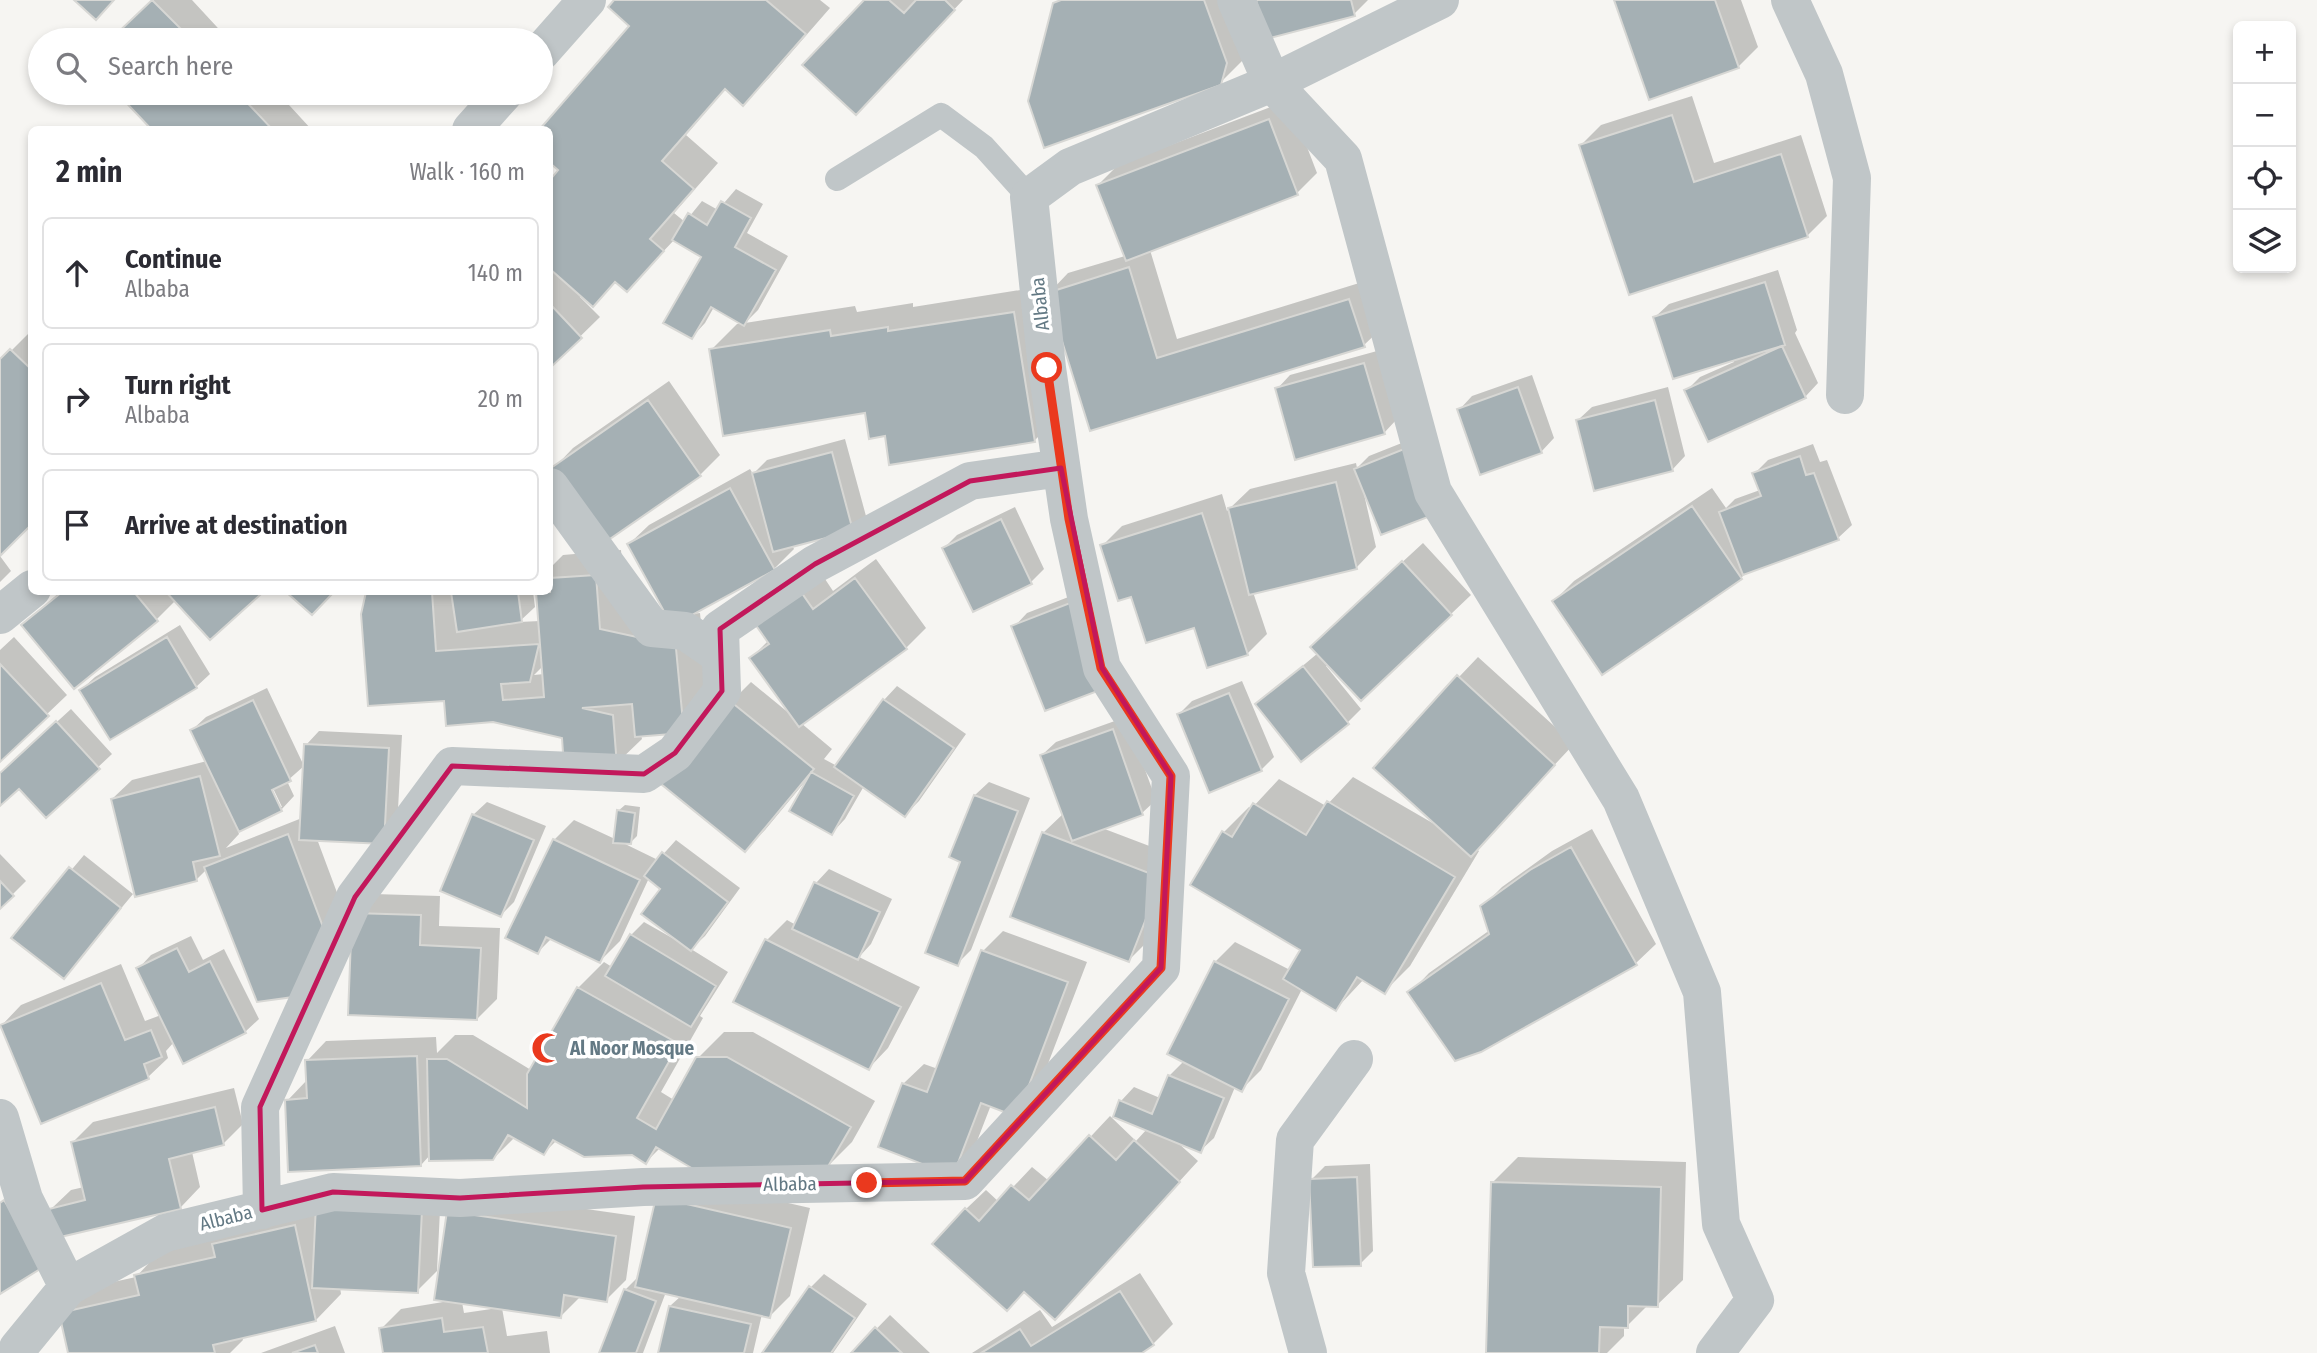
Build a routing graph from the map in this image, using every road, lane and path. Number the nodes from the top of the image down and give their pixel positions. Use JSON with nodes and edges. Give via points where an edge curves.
{"nodes":[{"id":1,"x":587,"y":0,"type":"edge"},
{"id":2,"x":1236,"y":0,"type":"edge"},
{"id":3,"x":1440,"y":0,"type":"edge"},
{"id":4,"x":1790,"y":0,"type":"edge"},
{"id":5,"x":553,"y":38,"type":"edge"},
{"id":6,"x":1272,"y":83,"type":"junction"},
{"id":7,"x":493,"y":105,"type":"edge"},
{"id":8,"x":475,"y":126,"type":"edge"},
{"id":9,"x":837,"y":179,"type":"dead end"},
{"id":10,"x":1029,"y":197,"type":"junction"},
{"id":11,"x":1845,"y":395,"type":"dead end"},
{"id":12,"x":1061,"y":467,"type":"junction"},
{"id":13,"x":553,"y":491,"type":"edge"},
{"id":14,"x":28,"y":592,"type":"edge"},
{"id":15,"x":0,"y":615,"type":"edge"},
{"id":16,"x":720,"y":655,"type":"junction"},
{"id":17,"x":1354,"y":1059,"type":"dead end"},
{"id":18,"x":0,"y":1118,"type":"edge"},
{"id":19,"x":262,"y":1210,"type":"junction"},
{"id":20,"x":68,"y":1287,"type":"junction"},
{"id":21,"x":19,"y":1353,"type":"edge"},
{"id":22,"x":1308,"y":1353,"type":"edge"},
{"id":23,"x":1715,"y":1353,"type":"edge"}],
"edges":[{"from":1,"to":5,"type":"street"},
{"from":2,"to":6,"type":"street"},
{"from":3,"to":6,"type":"street"},
{"from":4,"to":11,"type":"street","via":[[1824,74],[1852,178]]},
{"from":6,"to":10,"type":"street","via":[[1070,167]]},
{"from":6,"to":23,"type":"street","via":[[1343,159],[1433,492],[1621,799],[1702,992],[1721,1224],[1755,1300]]},
{"from":7,"to":8,"type":"street"},
{"from":9,"to":10,"type":"lane","via":[[941,115],[984,147]]},
{"from":10,"to":12,"type":"street","name":"Albaba"},
{"from":12,"to":16,"type":"street","via":[[970,481],[815,564],[720,629]]},
{"from":12,"to":19,"type":"street","name":"Albaba","via":[[1101,668],[1171,776],[1161,968],[965,1181],[643,1187],[460,1198],[332,1192]]},
{"from":13,"to":16,"type":"street","via":[[652,628],[685,631]]},
{"from":14,"to":15,"type":"street"},
{"from":16,"to":19,"type":"street","via":[[722,691],[675,753],[644,774],[452,766],[355,897],[260,1107]]},
{"from":17,"to":22,"type":"street","via":[[1294,1140],[1286,1273]]},
{"from":18,"to":20,"type":"street","via":[[24,1199]]},
{"from":19,"to":20,"type":"street","name":"Albaba","via":[[165,1233]]},
{"from":20,"to":21,"type":"street","name":"Albaba","via":[[18,1348]]}]}
